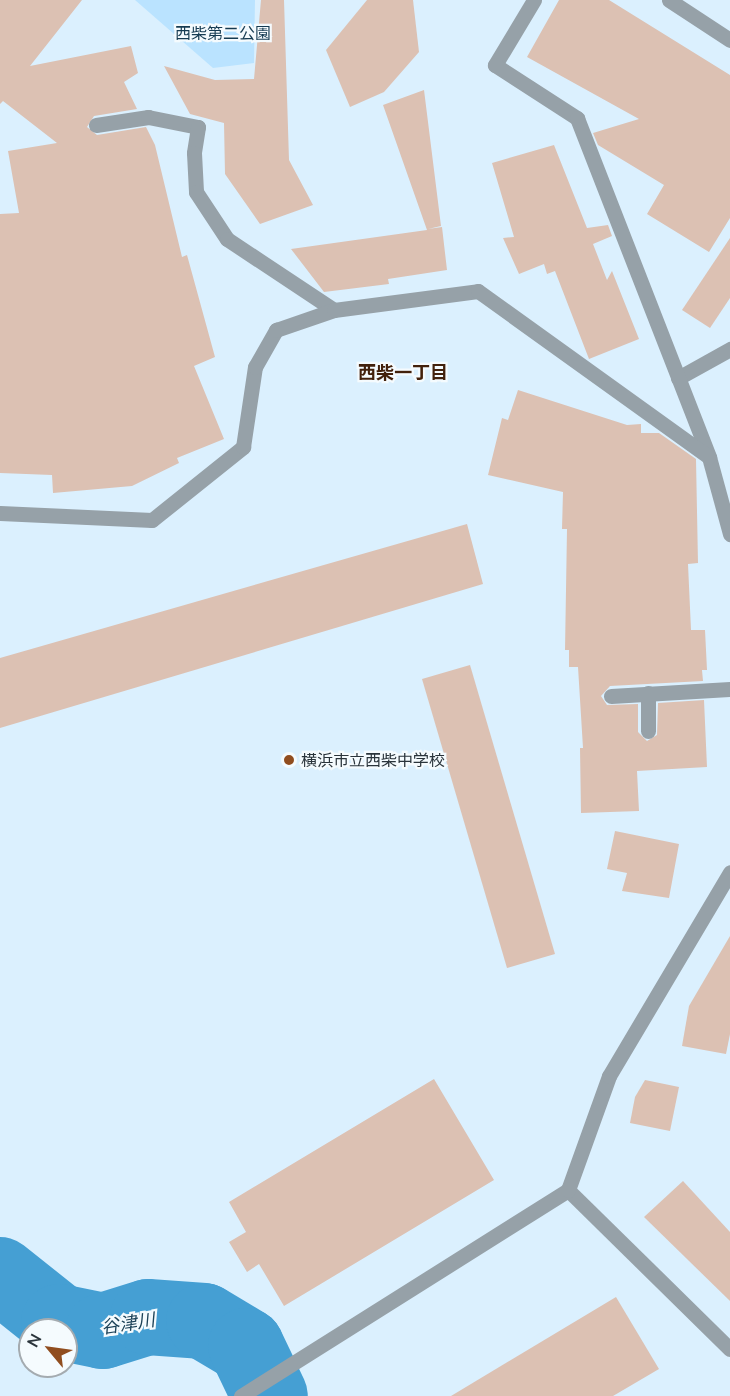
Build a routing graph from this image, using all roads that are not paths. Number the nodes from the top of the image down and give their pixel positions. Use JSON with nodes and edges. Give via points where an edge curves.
{"nodes":[{"id":1,"x":534,"y":0,"type":"edge"},
{"id":2,"x":669,"y":0,"type":"edge"},
{"id":3,"x":730,"y":40,"type":"edge"},
{"id":4,"x":96,"y":125,"type":"dead end"},
{"id":5,"x":334,"y":310,"type":"junction"},
{"id":6,"x":730,"y":349,"type":"edge"},
{"id":7,"x":678,"y":378,"type":"junction"},
{"id":8,"x":709,"y":457,"type":"junction"},
{"id":9,"x":0,"y":513,"type":"edge"},
{"id":10,"x":730,"y":534,"type":"edge"},
{"id":11,"x":730,"y":689,"type":"edge"},
{"id":12,"x":648,"y":693,"type":"junction"},
{"id":13,"x":611,"y":696,"type":"dead end"},
{"id":14,"x":648,"y":731,"type":"dead end"},
{"id":15,"x":730,"y":872,"type":"edge"},
{"id":16,"x":568,"y":1190,"type":"junction"},
{"id":17,"x":730,"y":1349,"type":"edge"},
{"id":18,"x":242,"y":1396,"type":"edge"}],
"edges":[{"from":1,"to":7,"type":"street","via":[[495,65],[577,118]]},
{"from":2,"to":3,"type":"street"},
{"from":4,"to":5,"type":"street","via":[[148,117],[198,127],[194,153],[196,192],[227,239]]},
{"from":5,"to":8,"type":"street","via":[[478,291]]},
{"from":5,"to":9,"type":"street","via":[[276,330],[255,367],[243,447],[152,520]]},
{"from":6,"to":7,"type":"street"},
{"from":7,"to":8,"type":"street"},
{"from":8,"to":10,"type":"street"},
{"from":11,"to":12,"type":"street"},
{"from":12,"to":13,"type":"street"},
{"from":12,"to":14,"type":"street"},
{"from":15,"to":16,"type":"street","via":[[609,1076]]},
{"from":16,"to":17,"type":"street"},
{"from":16,"to":18,"type":"street"}]}
